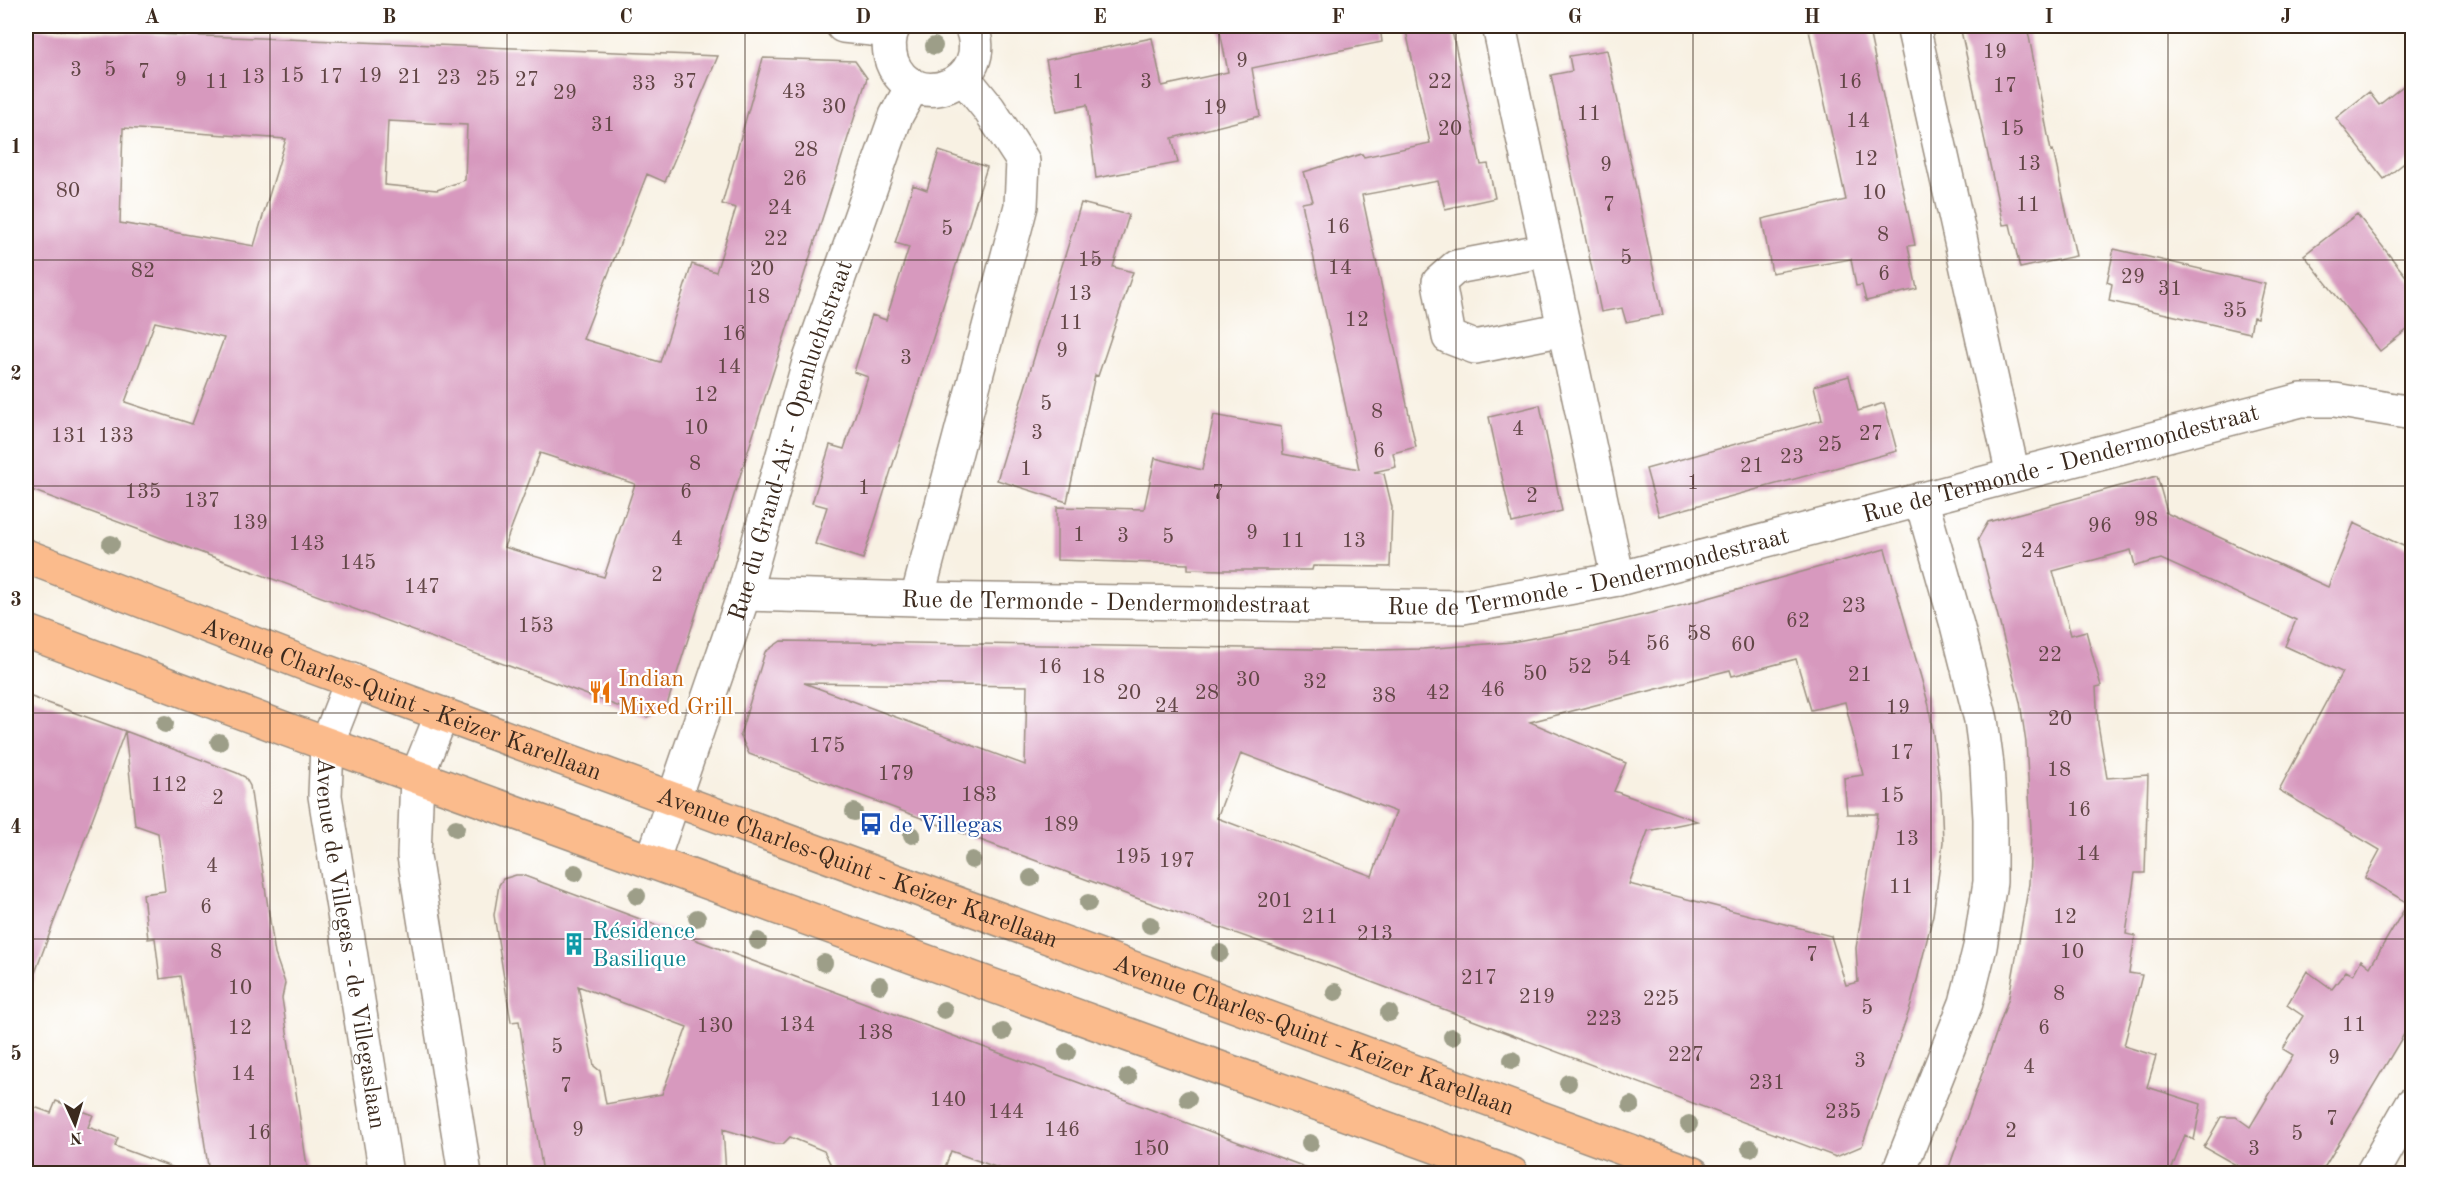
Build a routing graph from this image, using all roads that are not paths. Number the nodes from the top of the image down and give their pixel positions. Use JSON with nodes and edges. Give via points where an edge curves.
{"nodes":[{"id":1,"x":843,"y":26,"type":"edge"},
{"id":2,"x":973,"y":26,"type":"edge"},
{"id":3,"x":1499,"y":26,"type":"edge"},
{"id":4,"x":1913,"y":26,"type":"edge"},
{"id":5,"x":893,"y":28,"type":"edge"},
{"id":6,"x":963,"y":77,"type":"junction"},
{"id":7,"x":913,"y":85,"type":"junction"},
{"id":8,"x":1547,"y":250,"type":"junction"},
{"id":9,"x":1564,"y":329,"type":"junction"},
{"id":10,"x":2412,"y":413,"type":"edge"},
{"id":11,"x":2013,"y":475,"type":"junction"},
{"id":12,"x":1921,"y":499,"type":"junction"},
{"id":13,"x":26,"y":556,"type":"edge"},
{"id":14,"x":1618,"y":579,"type":"junction"},
{"id":15,"x":744,"y":594,"type":"junction"},
{"id":16,"x":917,"y":599,"type":"junction"},
{"id":17,"x":26,"y":631,"type":"edge"},
{"id":18,"x":352,"y":680,"type":"junction"},
{"id":19,"x":442,"y":714,"type":"junction"},
{"id":20,"x":327,"y":744,"type":"junction"},
{"id":21,"x":417,"y":776,"type":"junction"},
{"id":22,"x":674,"y":799,"type":"junction"},
{"id":23,"x":652,"y":862,"type":"junction"},
{"id":24,"x":2412,"y":1104,"type":"edge"},
{"id":25,"x":386,"y":1173,"type":"edge"},
{"id":26,"x":465,"y":1173,"type":"edge"},
{"id":27,"x":1512,"y":1173,"type":"edge"},
{"id":28,"x":1693,"y":1173,"type":"edge"},
{"id":29,"x":1898,"y":1173,"type":"edge"},
{"id":30,"x":2372,"y":1173,"type":"edge"}],
"edges":[{"from":1,"to":5,"type":"street"},
{"from":2,"to":6,"type":"street","via":[[976,49]]},
{"from":3,"to":8,"type":"street"},
{"from":4,"to":11,"type":"street"},
{"from":5,"to":7,"type":"street","via":[[890,54],[894,66]]},
{"from":6,"to":7,"type":"street","via":[[945,88]]},
{"from":6,"to":16,"type":"street","via":[[1023,161],[1021,206]]},
{"from":7,"to":15,"type":"street","name":"Rue du Grand-Air - Openluchtstraat","via":[[896,117],[808,362]]},
{"from":8,"to":9,"type":"street"},
{"from":8,"to":9,"type":"street","via":[[1456,267],[1439,282],[1449,337],[1475,347]]},
{"from":9,"to":14,"type":"street"},
{"from":10,"to":11,"type":"street","name":"Rue de Termonde - Dendermondestraat","via":[[2335,400],[2301,400]]},
{"from":11,"to":12,"type":"street","name":"Rue de Termonde - Dendermondestraat"},
{"from":12,"to":14,"type":"street","name":"Rue de Termonde - Dendermondestraat"},
{"from":12,"to":29,"type":"street","via":[[1981,720],[1987,765],[1990,882],[1966,1002]]},
{"from":13,"to":18,"type":"main road","name":"Avenue Charles-Quint - Keizer Karellaan"},
{"from":14,"to":16,"type":"street","name":"Rue de Termonde - Dendermondestraat","via":[[1463,607]]},
{"from":15,"to":16,"type":"street","name":"Rue de Termonde - Dendermondestraat"},
{"from":15,"to":22,"type":"street","name":"Rue du Grand-Air - Openluchtstraat"},
{"from":17,"to":20,"type":"main road"},
{"from":18,"to":19,"type":"main road","name":"Avenue Charles-Quint - Keizer Karellaan"},
{"from":18,"to":20,"type":"street","name":"Avenue de Villegas - de Villegaslaan"},
{"from":19,"to":21,"type":"street"},
{"from":19,"to":22,"type":"main road","name":"Avenue Charles-Quint - Keizer Karellaan"},
{"from":20,"to":21,"type":"main road"},
{"from":20,"to":25,"type":"street","name":"Avenue de Villegas - de Villegaslaan","via":[[325,796]]},
{"from":21,"to":23,"type":"main road"},
{"from":21,"to":26,"type":"street","via":[[414,856]]},
{"from":22,"to":23,"type":"street","name":"Rue du Grand-Air - Openluchtstraat"},
{"from":22,"to":28,"type":"main road","name":"Avenue Charles-Quint - Keizer Karellaan"},
{"from":23,"to":27,"type":"main road"},
{"from":24,"to":30,"type":"street"}]}
